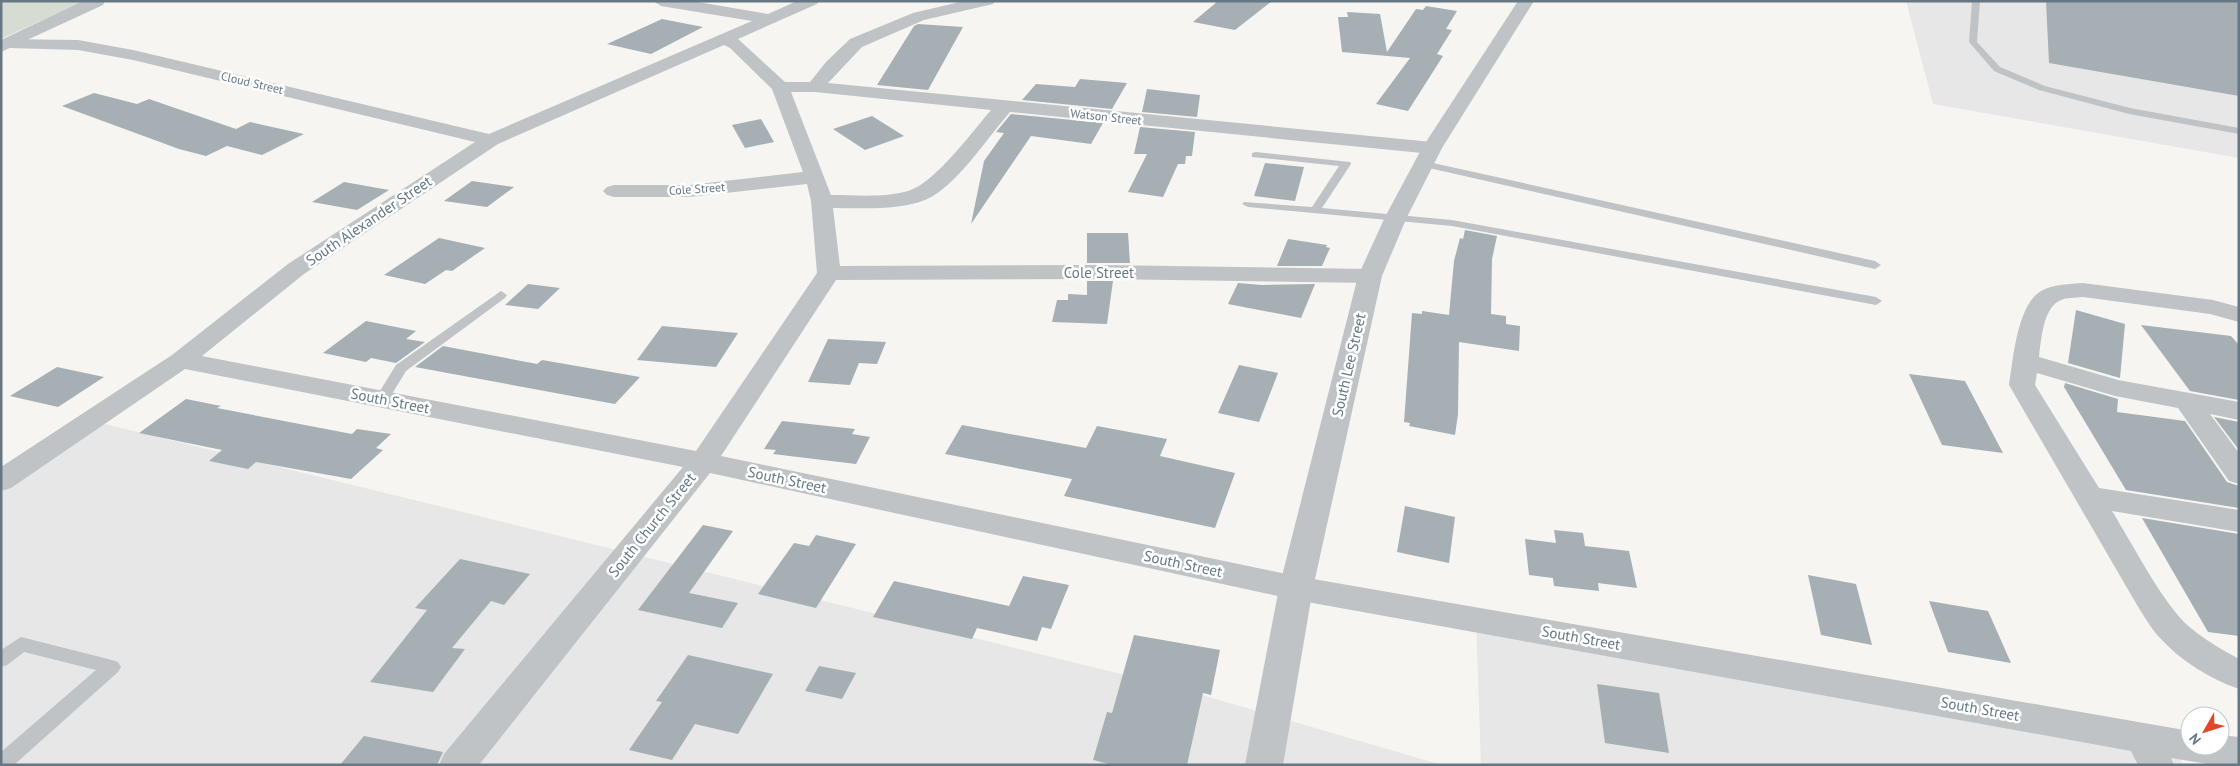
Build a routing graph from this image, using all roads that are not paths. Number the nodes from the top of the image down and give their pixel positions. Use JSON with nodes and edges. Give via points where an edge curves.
{"nodes":[{"id":1,"x":97,"y":1,"type":"edge"},
{"id":2,"x":661,"y":1,"type":"edge"},
{"id":3,"x":811,"y":1,"type":"edge"},
{"id":4,"x":988,"y":1,"type":"edge"},
{"id":5,"x":1525,"y":1,"type":"edge"},
{"id":6,"x":1976,"y":1,"type":"edge"},
{"id":7,"x":770,"y":18,"type":"junction"},
{"id":8,"x":724,"y":39,"type":"junction"},
{"id":9,"x":6,"y":45,"type":"edge"},
{"id":10,"x":780,"y":87,"type":"junction"},
{"id":11,"x":815,"y":87,"type":"junction"},
{"id":12,"x":1004,"y":107,"type":"junction"},
{"id":13,"x":2239,"y":131,"type":"edge"},
{"id":14,"x":491,"y":140,"type":"junction"},
{"id":15,"x":1256,"y":155,"type":"dead end"},
{"id":16,"x":1428,"y":156,"type":"junction"},
{"id":17,"x":815,"y":177,"type":"junction"},
{"id":18,"x":614,"y":191,"type":"dead end"},
{"id":19,"x":822,"y":201,"type":"junction"},
{"id":20,"x":1248,"y":204,"type":"dead end"},
{"id":21,"x":1315,"y":210,"type":"junction"},
{"id":22,"x":1396,"y":216,"type":"junction"},
{"id":23,"x":1875,"y":265,"type":"dead end"},
{"id":24,"x":829,"y":273,"type":"junction"},
{"id":25,"x":1370,"y":276,"type":"junction"},
{"id":26,"x":500,"y":295,"type":"dead end"},
{"id":27,"x":1876,"y":301,"type":"dead end"},
{"id":28,"x":2239,"y":315,"type":"edge"},
{"id":29,"x":181,"y":360,"type":"junction"},
{"id":30,"x":2026,"y":361,"type":"junction"},
{"id":31,"x":382,"y":399,"type":"junction"},
{"id":32,"x":2188,"y":403,"type":"junction"},
{"id":33,"x":2239,"y":411,"type":"edge"},
{"id":34,"x":703,"y":462,"type":"junction"},
{"id":35,"x":2239,"y":474,"type":"edge"},
{"id":36,"x":1,"y":482,"type":"edge"},
{"id":37,"x":2089,"y":497,"type":"junction"},
{"id":38,"x":2239,"y":521,"type":"edge"},
{"id":39,"x":1296,"y":588,"type":"junction"},
{"id":40,"x":1,"y":660,"type":"edge"},
{"id":41,"x":2239,"y":675,"type":"edge"},
{"id":42,"x":2180,"y":748,"type":"edge"},
{"id":43,"x":2150,"y":752,"type":"edge"},
{"id":44,"x":1,"y":764,"type":"edge"},
{"id":45,"x":457,"y":765,"type":"edge"},
{"id":46,"x":1264,"y":765,"type":"edge"}],
"edges":[{"from":1,"to":9,"type":"street"},
{"from":2,"to":7,"type":"street"},
{"from":3,"to":7,"type":"street"},
{"from":4,"to":11,"type":"street","via":[[919,16],[856,43]]},
{"from":5,"to":16,"type":"street","name":"South Lee Street"},
{"from":6,"to":13,"type":"lane","via":[[1974,42],[1997,69],[2087,102]]},
{"from":7,"to":8,"type":"street","name":"South Alexander Street"},
{"from":8,"to":10,"type":"street","via":[[736,44]]},
{"from":8,"to":14,"type":"street","name":"South Alexander Street"},
{"from":9,"to":14,"type":"street","name":"Cloud Street","via":[[78,45],[133,54]]},
{"from":10,"to":11,"type":"street","name":"Watson Street"},
{"from":10,"to":17,"type":"street"},
{"from":11,"to":12,"type":"street","name":"Watson Street"},
{"from":12,"to":16,"type":"street","name":"Watson Street"},
{"from":12,"to":19,"type":"street","via":[[938,181],[923,192],[893,198]]},
{"from":14,"to":29,"type":"street","name":"South Alexander Street","via":[[296,269]]},
{"from":15,"to":21,"type":"lane","via":[[1346,164]]},
{"from":16,"to":22,"type":"street","name":"South Lee Street"},
{"from":16,"to":23,"type":"lane"},
{"from":17,"to":18,"type":"street","name":"Cole Street","via":[[719,188]]},
{"from":17,"to":19,"type":"street"},
{"from":19,"to":24,"type":"street"},
{"from":20,"to":21,"type":"lane"},
{"from":21,"to":22,"type":"lane"},
{"from":22,"to":25,"type":"street","name":"South Lee Street"},
{"from":22,"to":27,"type":"lane","via":[[1452,223]]},
{"from":24,"to":25,"type":"street","name":"Cole Street","via":[[1105,272]]},
{"from":24,"to":34,"type":"street","name":"South Church Street"},
{"from":25,"to":39,"type":"street","name":"South Lee Street"},
{"from":26,"to":31,"type":"lane","via":[[401,368]]},
{"from":28,"to":30,"type":"street","via":[[2213,307],[2083,290],[2062,291],[2046,297],[2037,310]]},
{"from":29,"to":31,"type":"street","name":"South Street"},
{"from":29,"to":36,"type":"street","name":"South Alexander Street"},
{"from":30,"to":32,"type":"street","via":[[2115,388]]},
{"from":30,"to":37,"type":"street","via":[[2022,385]]},
{"from":31,"to":34,"type":"street","name":"South Street"},
{"from":32,"to":33,"type":"street"},
{"from":32,"to":35,"type":"street"},
{"from":34,"to":39,"type":"street","name":"South Street"},
{"from":34,"to":45,"type":"street","name":"South Church Street"},
{"from":37,"to":38,"type":"street"},
{"from":37,"to":41,"type":"street","via":[[2172,630],[2202,655]]},
{"from":39,"to":43,"type":"street","name":"South Street"},
{"from":39,"to":46,"type":"street","name":"South Lee Street"},
{"from":40,"to":44,"type":"lane","via":[[21,644],[112,667]]},
{"from":42,"to":43,"type":"street","name":"South Street"}]}
